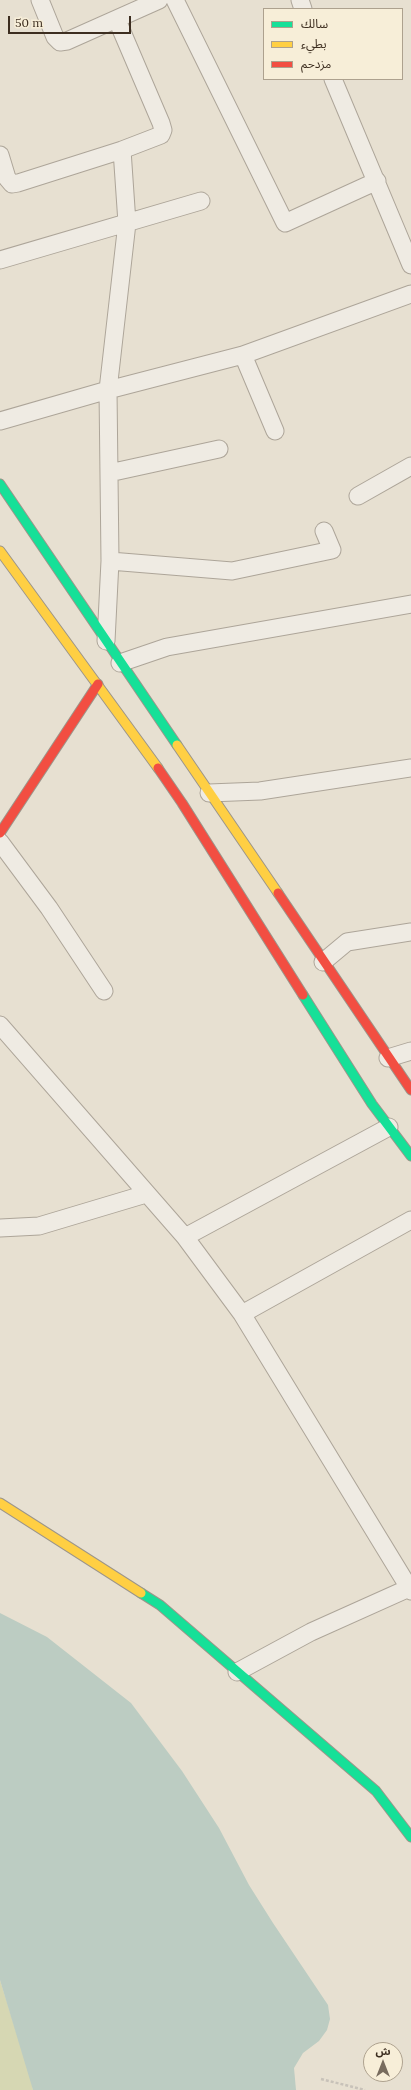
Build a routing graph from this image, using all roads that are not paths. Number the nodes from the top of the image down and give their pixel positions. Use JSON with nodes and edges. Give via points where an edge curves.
{"nodes":[{"id":1,"x":40,"y":0,"type":"edge"},
{"id":2,"x":160,"y":0,"type":"edge"},
{"id":3,"x":175,"y":0,"type":"edge"},
{"id":4,"x":117,"y":20,"type":"junction"},
{"id":5,"x":333,"y":80,"type":"edge"},
{"id":6,"x":122,"y":150,"type":"junction"},
{"id":7,"x":0,"y":155,"type":"edge"},
{"id":8,"x":377,"y":181,"type":"junction"},
{"id":9,"x":201,"y":201,"type":"dead end"},
{"id":10,"x":127,"y":223,"type":"junction"},
{"id":11,"x":0,"y":260,"type":"edge"},
{"id":12,"x":411,"y":265,"type":"edge"},
{"id":13,"x":411,"y":294,"type":"edge"},
{"id":14,"x":243,"y":355,"type":"junction"},
{"id":15,"x":108,"y":390,"type":"junction"},
{"id":16,"x":0,"y":421,"type":"edge"},
{"id":17,"x":275,"y":431,"type":"dead end"},
{"id":18,"x":219,"y":449,"type":"dead end"},
{"id":19,"x":411,"y":466,"type":"edge"},
{"id":20,"x":109,"y":473,"type":"junction"},
{"id":21,"x":0,"y":484,"type":"edge"},
{"id":22,"x":358,"y":496,"type":"dead end"},
{"id":23,"x":324,"y":531,"type":"dead end"},
{"id":24,"x":0,"y":550,"type":"edge"},
{"id":25,"x":110,"y":561,"type":"junction"},
{"id":26,"x":411,"y":604,"type":"edge"},
{"id":27,"x":106,"y":641,"type":"junction"},
{"id":28,"x":120,"y":663,"type":"junction"},
{"id":29,"x":98,"y":684,"type":"junction"},
{"id":30,"x":411,"y":768,"type":"edge"},
{"id":31,"x":209,"y":793,"type":"junction"},
{"id":32,"x":0,"y":833,"type":"edge"},
{"id":33,"x":0,"y":842,"type":"edge"},
{"id":34,"x":411,"y":932,"type":"edge"},
{"id":35,"x":322,"y":962,"type":"junction"},
{"id":36,"x":104,"y":991,"type":"dead end"},
{"id":37,"x":0,"y":1025,"type":"edge"},
{"id":38,"x":411,"y":1051,"type":"edge"},
{"id":39,"x":388,"y":1058,"type":"junction"},
{"id":40,"x":411,"y":1090,"type":"edge"},
{"id":41,"x":389,"y":1127,"type":"junction"},
{"id":42,"x":411,"y":1156,"type":"edge"},
{"id":43,"x":146,"y":1194,"type":"junction"},
{"id":44,"x":411,"y":1220,"type":"edge"},
{"id":45,"x":0,"y":1228,"type":"edge"},
{"id":46,"x":185,"y":1237,"type":"junction"},
{"id":47,"x":242,"y":1314,"type":"junction"},
{"id":48,"x":0,"y":1503,"type":"edge"},
{"id":49,"x":410,"y":1590,"type":"edge"},
{"id":50,"x":238,"y":1672,"type":"junction"},
{"id":51,"x":411,"y":1837,"type":"edge"}],
"edges":[{"from":1,"to":4,"type":"street","via":[[55,37],[60,42]]},
{"from":2,"to":4,"type":"street"},
{"from":3,"to":8,"type":"street","via":[[285,223]]},
{"from":4,"to":6,"type":"street","via":[[163,130],[161,135]]},
{"from":5,"to":8,"type":"street"},
{"from":6,"to":7,"type":"street","via":[[12,184],[7,178]]},
{"from":6,"to":10,"type":"street"},
{"from":8,"to":12,"type":"street"},
{"from":9,"to":10,"type":"street"},
{"from":10,"to":11,"type":"street"},
{"from":10,"to":15,"type":"street"},
{"from":13,"to":14,"type":"street"},
{"from":14,"to":15,"type":"street"},
{"from":14,"to":17,"type":"street"},
{"from":15,"to":16,"type":"street"},
{"from":15,"to":20,"type":"street"},
{"from":18,"to":20,"type":"street"},
{"from":19,"to":22,"type":"street"},
{"from":20,"to":25,"type":"street"},
{"from":21,"to":27,"type":"street"},
{"from":23,"to":25,"type":"street","via":[[332,550],[232,572]]},
{"from":24,"to":29,"type":"street"},
{"from":25,"to":27,"type":"street"},
{"from":26,"to":28,"type":"street","via":[[167,647]]},
{"from":27,"to":28,"type":"street"},
{"from":28,"to":31,"type":"street","via":[[177,751]]},
{"from":29,"to":32,"type":"street"},
{"from":29,"to":41,"type":"street","via":[[158,762],[372,1104]]},
{"from":30,"to":31,"type":"street","via":[[260,791]]},
{"from":31,"to":35,"type":"street"},
{"from":33,"to":36,"type":"street","via":[[49,908]]},
{"from":34,"to":35,"type":"street","via":[[347,942]]},
{"from":35,"to":39,"type":"street"},
{"from":37,"to":43,"type":"street"},
{"from":38,"to":39,"type":"street"},
{"from":39,"to":40,"type":"street"},
{"from":41,"to":42,"type":"street"},
{"from":41,"to":46,"type":"street"},
{"from":43,"to":45,"type":"street","via":[[39,1226]]},
{"from":43,"to":46,"type":"street"},
{"from":44,"to":47,"type":"street"},
{"from":46,"to":47,"type":"street"},
{"from":47,"to":49,"type":"street"},
{"from":48,"to":50,"type":"street","via":[[160,1605]]},
{"from":49,"to":50,"type":"street","via":[[311,1632]]},
{"from":50,"to":51,"type":"street","via":[[376,1791]]}]}
